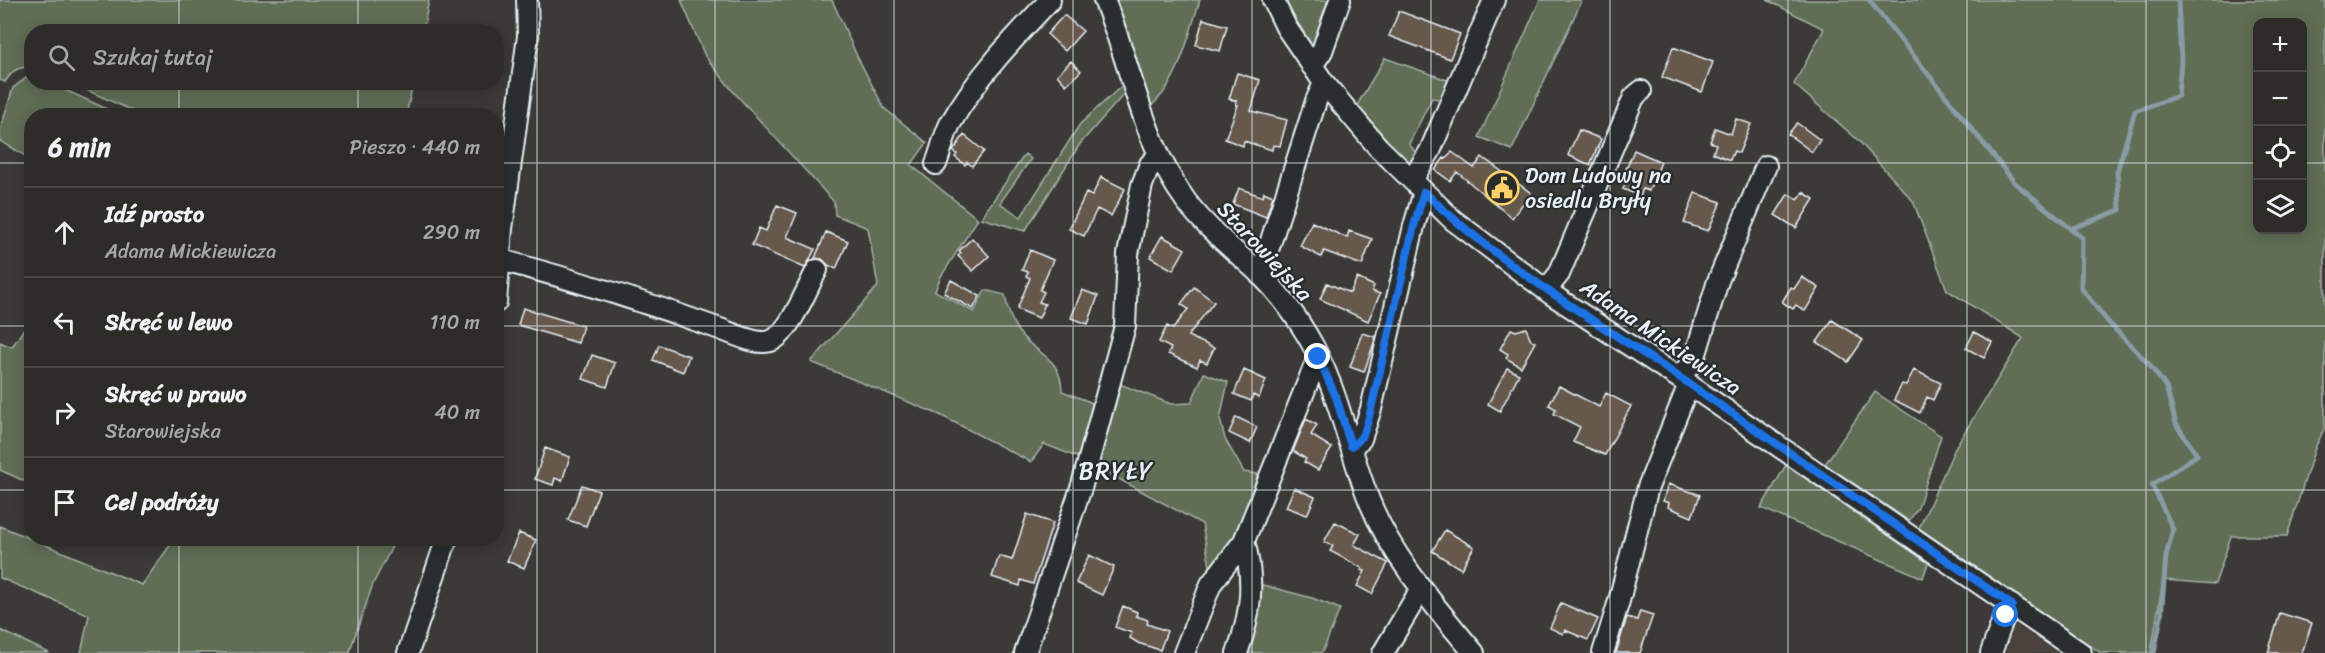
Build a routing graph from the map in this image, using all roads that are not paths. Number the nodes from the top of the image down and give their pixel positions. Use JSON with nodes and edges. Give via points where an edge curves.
{"nodes":[{"id":1,"x":527,"y":0,"type":"edge"},
{"id":2,"x":1050,"y":0,"type":"edge"},
{"id":3,"x":1104,"y":0,"type":"edge"},
{"id":4,"x":1273,"y":0,"type":"edge"},
{"id":5,"x":1340,"y":0,"type":"edge"},
{"id":6,"x":1494,"y":0,"type":"edge"},
{"id":7,"x":1312,"y":66,"type":"junction"},
{"id":8,"x":1324,"y":83,"type":"junction"},
{"id":9,"x":1641,"y":90,"type":"dead end"},
{"id":10,"x":1158,"y":156,"type":"junction"},
{"id":11,"x":936,"y":164,"type":"dead end"},
{"id":12,"x":1766,"y":166,"type":"dead end"},
{"id":13,"x":1418,"y":186,"type":"junction"},
{"id":14,"x":504,"y":214,"type":"edge"},
{"id":15,"x":504,"y":261,"type":"edge"},
{"id":16,"x":817,"y":270,"type":"dead end"},
{"id":17,"x":1260,"y":275,"type":"junction"},
{"id":18,"x":1546,"y":290,"type":"junction"},
{"id":19,"x":1318,"y":357,"type":"junction"},
{"id":20,"x":1684,"y":381,"type":"junction"},
{"id":21,"x":1351,"y":446,"type":"junction"},
{"id":22,"x":1244,"y":542,"type":"junction"},
{"id":23,"x":444,"y":546,"type":"edge"},
{"id":24,"x":1421,"y":589,"type":"junction"},
{"id":25,"x":2012,"y":605,"type":"junction"},
{"id":26,"x":408,"y":653,"type":"edge"},
{"id":27,"x":1025,"y":653,"type":"edge"},
{"id":28,"x":1184,"y":653,"type":"edge"},
{"id":29,"x":1237,"y":653,"type":"edge"},
{"id":30,"x":1383,"y":653,"type":"edge"},
{"id":31,"x":1474,"y":653,"type":"edge"},
{"id":32,"x":1603,"y":653,"type":"edge"},
{"id":33,"x":1991,"y":653,"type":"edge"},
{"id":34,"x":2081,"y":653,"type":"edge"}],
"edges":[{"from":1,"to":14,"type":"street","via":[[528,36]]},
{"from":2,"to":11,"type":"street","via":[[973,89],[949,126]]},
{"from":3,"to":10,"type":"street","name":"Starowiejska"},
{"from":4,"to":7,"type":"street","name":"Adama Mickiewicza"},
{"from":5,"to":7,"type":"street","via":[[1322,51]]},
{"from":6,"to":13,"type":"street"},
{"from":7,"to":8,"type":"street","name":"Adama Mickiewicza"},
{"from":8,"to":13,"type":"street","name":"Adama Mickiewicza","via":[[1378,147]]},
{"from":8,"to":17,"type":"street"},
{"from":9,"to":18,"type":"street","via":[[1634,97],[1559,274]]},
{"from":10,"to":17,"type":"street","name":"Starowiejska","via":[[1199,217]]},
{"from":10,"to":27,"type":"street","via":[[1150,164],[1142,185],[1128,254],[1125,326],[1082,485]]},
{"from":12,"to":20,"type":"street","via":[[1718,281]]},
{"from":13,"to":18,"type":"street","name":"Adama Mickiewicza","via":[[1454,220]]},
{"from":13,"to":21,"type":"street","via":[[1414,226],[1371,409],[1363,435]]},
{"from":15,"to":16,"type":"street","via":[[765,342],[778,337],[788,325]]},
{"from":17,"to":19,"type":"street","name":"Starowiejska","via":[[1290,309]]},
{"from":18,"to":20,"type":"street","name":"Adama Mickiewicza"},
{"from":19,"to":21,"type":"street","name":"Starowiejska"},
{"from":19,"to":22,"type":"street"},
{"from":20,"to":25,"type":"street","name":"Adama Mickiewicza"},
{"from":20,"to":32,"type":"street","via":[[1648,487]]},
{"from":21,"to":24,"type":"street","name":"Starowiejska","via":[[1384,533]]},
{"from":22,"to":28,"type":"street","via":[[1211,584]]},
{"from":22,"to":29,"type":"street","via":[[1250,563],[1251,598]]},
{"from":23,"to":26,"type":"street"},
{"from":24,"to":30,"type":"street"},
{"from":24,"to":31,"type":"street","name":"Starowiejska"},
{"from":25,"to":33,"type":"street"},
{"from":25,"to":34,"type":"street","name":"Adama Mickiewicza"}]}
